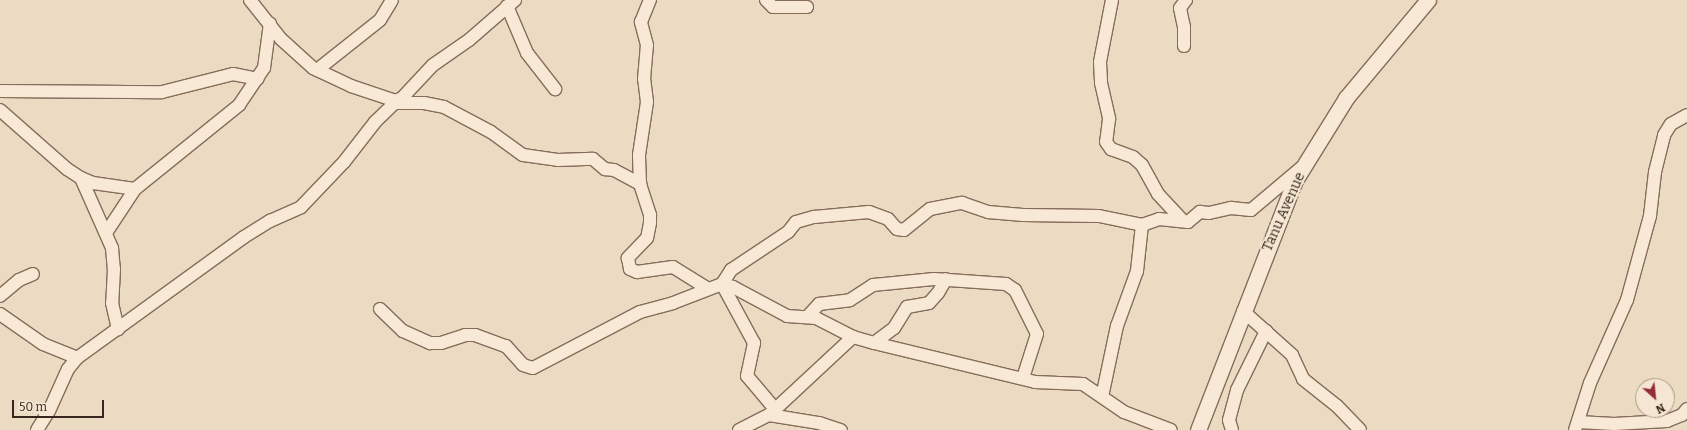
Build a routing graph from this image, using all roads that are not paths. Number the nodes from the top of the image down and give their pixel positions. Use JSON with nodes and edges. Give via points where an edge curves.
{"nodes":[{"id":1,"x":250,"y":0,"type":"edge"},
{"id":2,"x":392,"y":0,"type":"edge"},
{"id":3,"x":650,"y":0,"type":"edge"},
{"id":4,"x":766,"y":0,"type":"edge"},
{"id":5,"x":1112,"y":0,"type":"edge"},
{"id":6,"x":1186,"y":0,"type":"edge"},
{"id":7,"x":1428,"y":0,"type":"edge"},
{"id":8,"x":511,"y":3,"type":"edge"},
{"id":9,"x":807,"y":7,"type":"dead end"},
{"id":10,"x":270,"y":23,"type":"junction"},
{"id":11,"x":1184,"y":46,"type":"dead end"},
{"id":12,"x":317,"y":70,"type":"junction"},
{"id":13,"x":258,"y":79,"type":"junction"},
{"id":14,"x":555,"y":89,"type":"dead end"},
{"id":15,"x":0,"y":91,"type":"edge"},
{"id":16,"x":397,"y":101,"type":"junction"},
{"id":17,"x":0,"y":110,"type":"edge"},
{"id":18,"x":1687,"y":115,"type":"edge"},
{"id":19,"x":1305,"y":165,"type":"junction"},
{"id":20,"x":81,"y":178,"type":"junction"},
{"id":21,"x":640,"y":184,"type":"junction"},
{"id":22,"x":135,"y":189,"type":"junction"},
{"id":23,"x":1181,"y":220,"type":"junction"},
{"id":24,"x":1142,"y":225,"type":"junction"},
{"id":25,"x":106,"y":233,"type":"junction"},
{"id":26,"x":33,"y":274,"type":"dead end"},
{"id":27,"x":946,"y":279,"type":"junction"},
{"id":28,"x":722,"y":284,"type":"junction"},
{"id":29,"x":707,"y":288,"type":"junction"},
{"id":30,"x":0,"y":296,"type":"edge"},
{"id":31,"x":380,"y":309,"type":"dead end"},
{"id":32,"x":1244,"y":311,"type":"junction"},
{"id":33,"x":0,"y":314,"type":"edge"},
{"id":34,"x":807,"y":317,"type":"junction"},
{"id":35,"x":118,"y":329,"type":"junction"},
{"id":36,"x":1266,"y":331,"type":"junction"},
{"id":37,"x":854,"y":337,"type":"junction"},
{"id":38,"x":874,"y":343,"type":"junction"},
{"id":39,"x":77,"y":358,"type":"junction"},
{"id":40,"x":1022,"y":378,"type":"junction"},
{"id":41,"x":1102,"y":398,"type":"junction"},
{"id":42,"x":1687,"y":408,"type":"edge"},
{"id":43,"x":772,"y":412,"type":"junction"},
{"id":44,"x":1577,"y":426,"type":"edge"},
{"id":45,"x":37,"y":430,"type":"edge"},
{"id":46,"x":739,"y":430,"type":"edge"},
{"id":47,"x":841,"y":430,"type":"edge"},
{"id":48,"x":1172,"y":430,"type":"edge"},
{"id":49,"x":1198,"y":430,"type":"edge"},
{"id":50,"x":1232,"y":430,"type":"edge"},
{"id":51,"x":1360,"y":430,"type":"edge"}],
"edges":[{"from":1,"to":10,"type":"street"},
{"from":2,"to":12,"type":"street","via":[[380,20]]},
{"from":3,"to":21,"type":"street","via":[[641,22],[647,45],[644,79],[647,102],[640,155]]},
{"from":4,"to":9,"type":"street","via":[[773,7]]},
{"from":5,"to":23,"type":"street","via":[[1100,62],[1101,82],[1109,119],[1106,142],[1110,149],[1133,157],[1142,165],[1158,194]]},
{"from":6,"to":11,"type":"street","via":[[1180,8]]},
{"from":7,"to":19,"type":"street","name":"Tanu Avenue","via":[[1346,98]]},
{"from":8,"to":14,"type":"street","via":[[527,53]]},
{"from":8,"to":16,"type":"street","via":[[469,40],[433,65]]},
{"from":10,"to":12,"type":"street","via":[[298,57]]},
{"from":10,"to":13,"type":"street","via":[[268,50],[264,68]]},
{"from":12,"to":16,"type":"street","via":[[351,86]]},
{"from":13,"to":15,"type":"street","via":[[233,74],[162,92]]},
{"from":13,"to":22,"type":"street","via":[[239,105]]},
{"from":16,"to":21,"type":"street","via":[[444,108],[491,132],[523,155],[558,160],[593,158],[606,169],[614,170]]},
{"from":16,"to":35,"type":"street","via":[[375,122],[344,162],[301,207],[270,221],[244,237],[223,254],[176,284]]},
{"from":17,"to":20,"type":"street","via":[[67,169]]},
{"from":18,"to":44,"type":"street","via":[[1671,124],[1664,135],[1655,172],[1650,216],[1627,300],[1590,383]]},
{"from":19,"to":23,"type":"street","via":[[1251,210],[1226,208],[1209,213],[1200,212],[1190,222]]},
{"from":19,"to":32,"type":"street","name":"Tanu Avenue","via":[[1294,182]]},
{"from":20,"to":22,"type":"street","via":[[93,183]]},
{"from":20,"to":25,"type":"street"},
{"from":21,"to":29,"type":"street","via":[[650,223],[647,238],[628,258],[630,268],[637,272],[673,267]]},
{"from":22,"to":25,"type":"street"},
{"from":23,"to":24,"type":"street","via":[[1154,219]]},
{"from":24,"to":28,"type":"street","via":[[1098,216],[988,212],[962,203],[930,209],[908,228],[901,230],[888,219],[869,212],[814,217],[796,222],[788,232],[731,270]]},
{"from":24,"to":41,"type":"street","via":[[1137,271],[1117,326]]},
{"from":25,"to":35,"type":"street","via":[[112,248],[112,303]]},
{"from":26,"to":30,"type":"street","via":[[19,280]]},
{"from":27,"to":34,"type":"street","via":[[873,285],[850,300],[820,304],[813,308]]},
{"from":27,"to":38,"type":"street","via":[[929,303],[907,307],[894,328]]},
{"from":27,"to":40,"type":"street","via":[[1000,283],[1015,290],[1037,334]]},
{"from":28,"to":29,"type":"street"},
{"from":28,"to":34,"type":"street","via":[[733,287],[787,316]]},
{"from":28,"to":43,"type":"street","via":[[754,343],[747,376]]},
{"from":29,"to":31,"type":"street","via":[[673,303],[640,312],[533,368],[523,365],[506,346],[475,335],[465,335],[436,344],[420,339],[394,325]]},
{"from":32,"to":36,"type":"street"},
{"from":32,"to":49,"type":"street","name":"Tanu Avenue"},
{"from":33,"to":39,"type":"street","via":[[43,344]]},
{"from":34,"to":37,"type":"street","via":[[816,318]]},
{"from":35,"to":39,"type":"street"},
{"from":36,"to":50,"type":"street","via":[[1237,390],[1229,420]]},
{"from":36,"to":51,"type":"street","via":[[1292,354],[1303,380],[1336,406]]},
{"from":37,"to":38,"type":"street"},
{"from":37,"to":43,"type":"street"},
{"from":38,"to":40,"type":"street"},
{"from":39,"to":45,"type":"street","via":[[68,369],[49,411]]},
{"from":40,"to":41,"type":"street","via":[[1042,383],[1083,384]]},
{"from":41,"to":48,"type":"street","via":[[1124,412]]},
{"from":42,"to":44,"type":"street","via":[[1682,415],[1667,421]]},
{"from":43,"to":46,"type":"street"},
{"from":43,"to":47,"type":"street"}]}
